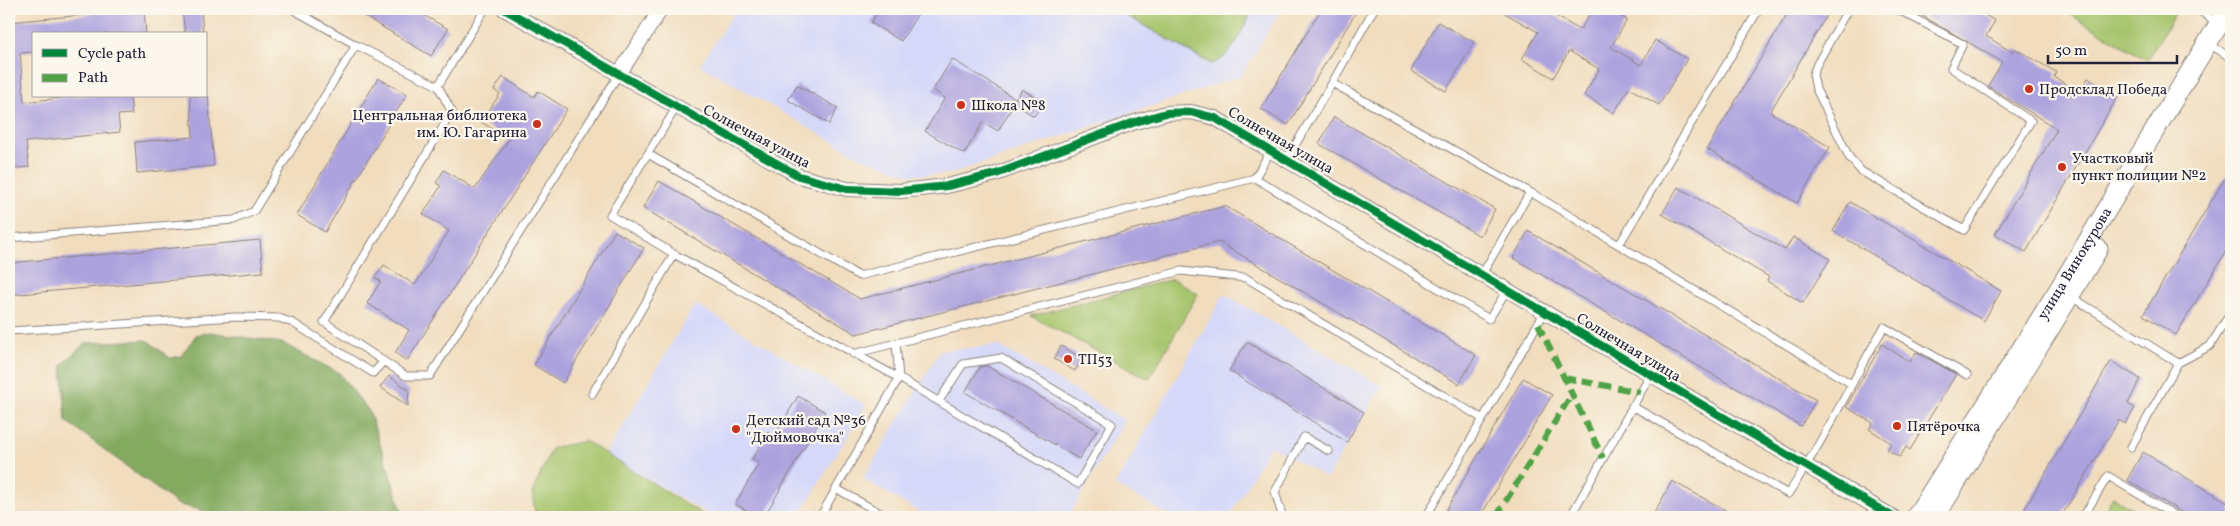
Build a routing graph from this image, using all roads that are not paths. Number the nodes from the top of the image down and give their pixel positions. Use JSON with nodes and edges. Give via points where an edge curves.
{"nodes":[{"id":1,"x":292,"y":9,"type":"edge"},
{"id":2,"x":485,"y":9,"type":"edge"},
{"id":3,"x":504,"y":9,"type":"edge"},
{"id":4,"x":661,"y":9,"type":"edge"},
{"id":5,"x":1374,"y":9,"type":"edge"},
{"id":6,"x":1759,"y":9,"type":"edge"},
{"id":7,"x":1848,"y":9,"type":"edge"},
{"id":8,"x":1897,"y":9,"type":"edge"},
{"id":9,"x":2198,"y":9,"type":"edge"},
{"id":10,"x":519,"y":12,"type":"edge"},
{"id":11,"x":2226,"y":20,"type":"edge"},
{"id":12,"x":356,"y":45,"type":"junction"},
{"id":13,"x":2219,"y":50,"type":"edge"},
{"id":14,"x":619,"y":74,"type":"junction"},
{"id":15,"x":1332,"y":83,"type":"junction"},
{"id":16,"x":438,"y":86,"type":"junction"},
{"id":17,"x":676,"y":108,"type":"junction"},
{"id":18,"x":1271,"y":150,"type":"junction"},
{"id":19,"x":648,"y":154,"type":"junction"},
{"id":20,"x":1287,"y":159,"type":"junction"},
{"id":21,"x":1255,"y":178,"type":"junction"},
{"id":22,"x":1530,"y":192,"type":"junction"},
{"id":23,"x":9,"y":238,"type":"edge"},
{"id":24,"x":1619,"y":245,"type":"junction"},
{"id":25,"x":674,"y":254,"type":"junction"},
{"id":26,"x":1482,"y":274,"type":"junction"},
{"id":27,"x":1507,"y":290,"type":"junction"},
{"id":28,"x":2064,"y":293,"type":"junction"},
{"id":29,"x":2231,"y":312,"type":"edge"},
{"id":30,"x":1544,"y":313,"type":"junction"},
{"id":31,"x":9,"y":331,"type":"edge"},
{"id":32,"x":896,"y":343,"type":"junction"},
{"id":33,"x":853,"y":354,"type":"junction"},
{"id":34,"x":384,"y":361,"type":"junction"},
{"id":35,"x":2178,"y":363,"type":"junction"},
{"id":36,"x":1967,"y":374,"type":"dead end"},
{"id":37,"x":1650,"y":376,"type":"junction"},
{"id":38,"x":899,"y":378,"type":"junction"},
{"id":39,"x":1850,"y":383,"type":"junction"},
{"id":40,"x":592,"y":394,"type":"dead end"},
{"id":41,"x":939,"y":401,"type":"junction"},
{"id":42,"x":1632,"y":406,"type":"junction"},
{"id":43,"x":1483,"y":419,"type":"junction"},
{"id":44,"x":2131,"y":447,"type":"dead end"},
{"id":45,"x":1329,"y":451,"type":"dead end"},
{"id":46,"x":1806,"y":467,"type":"junction"},
{"id":47,"x":837,"y":489,"type":"junction"},
{"id":48,"x":820,"y":517,"type":"edge"},
{"id":49,"x":887,"y":517,"type":"edge"},
{"id":50,"x":1285,"y":517,"type":"edge"},
{"id":51,"x":1426,"y":517,"type":"edge"},
{"id":52,"x":1570,"y":517,"type":"edge"},
{"id":53,"x":1893,"y":517,"type":"edge"},
{"id":54,"x":1916,"y":517,"type":"edge"},
{"id":55,"x":1934,"y":517,"type":"edge"},
{"id":56,"x":2083,"y":517,"type":"edge"},
{"id":57,"x":2177,"y":517,"type":"edge"}],
"edges":[{"from":1,"to":12,"type":"lane"},
{"from":2,"to":16,"type":"lane"},
{"from":3,"to":10,"type":"street","name":"Солнечная улица"},
{"from":4,"to":14,"type":"street"},
{"from":5,"to":15,"type":"lane"},
{"from":6,"to":24,"type":"lane"},
{"from":7,"to":8,"type":"lane","via":[[1813,74],[1816,89],[1848,157],[1861,171],[1964,230],[2030,121],[1951,68],[1963,44]]},
{"from":9,"to":11,"type":"lane"},
{"from":10,"to":14,"type":"street","name":"Солнечная улица"},
{"from":11,"to":13,"type":"main road","name":"улица Винокурова"},
{"from":12,"to":16,"type":"lane"},
{"from":12,"to":23,"type":"lane","via":[[254,211],[234,220]]},
{"from":13,"to":28,"type":"main road","name":"улица Винокурова"},
{"from":14,"to":17,"type":"street","name":"Солнечная улица"},
{"from":14,"to":34,"type":"lane","via":[[430,376],[406,376]]},
{"from":15,"to":20,"type":"lane"},
{"from":15,"to":22,"type":"lane"},
{"from":16,"to":34,"type":"lane","via":[[452,112],[324,322]]},
{"from":17,"to":18,"type":"street","name":"Солнечная улица","via":[[799,176],[847,189],[902,191],[947,186],[996,174],[1166,113],[1191,112],[1215,118]]},
{"from":17,"to":19,"type":"lane"},
{"from":18,"to":20,"type":"street","name":"Солнечная улица"},
{"from":18,"to":21,"type":"lane"},
{"from":19,"to":21,"type":"lane","via":[[859,276]]},
{"from":19,"to":25,"type":"lane","via":[[610,216]]},
{"from":20,"to":26,"type":"street","name":"Солнечная улица"},
{"from":21,"to":27,"type":"lane","via":[[1488,319]]},
{"from":22,"to":24,"type":"lane"},
{"from":22,"to":26,"type":"lane"},
{"from":24,"to":39,"type":"lane"},
{"from":25,"to":33,"type":"lane"},
{"from":25,"to":40,"type":"lane"},
{"from":26,"to":27,"type":"street","name":"Солнечная улица"},
{"from":27,"to":30,"type":"street","name":"Солнечная улица"},
{"from":28,"to":35,"type":"lane"},
{"from":28,"to":54,"type":"main road","name":"улица Винокурова"},
{"from":28,"to":55,"type":"main road","name":"улица Винокурова"},
{"from":29,"to":35,"type":"lane","via":[[2210,346]]},
{"from":30,"to":37,"type":"street","name":"Солнечная улица"},
{"from":30,"to":43,"type":"lane"},
{"from":31,"to":34,"type":"lane","via":[[234,317],[279,318],[293,322],[373,373]]},
{"from":32,"to":33,"type":"lane"},
{"from":32,"to":38,"type":"lane"},
{"from":32,"to":43,"type":"lane","via":[[1181,271],[1246,278]]},
{"from":33,"to":38,"type":"lane"},
{"from":35,"to":44,"type":"lane"},
{"from":36,"to":39,"type":"lane","via":[[1884,327]]},
{"from":37,"to":42,"type":"lane"},
{"from":37,"to":46,"type":"street","name":"Солнечная улица"},
{"from":38,"to":41,"type":"lane"},
{"from":38,"to":47,"type":"lane"},
{"from":39,"to":46,"type":"lane"},
{"from":41,"to":41,"type":"lane","via":[[963,364],[1001,358],[1112,424],[1078,484]]},
{"from":42,"to":46,"type":"lane","via":[[1788,494]]},
{"from":42,"to":52,"type":"lane"},
{"from":43,"to":51,"type":"lane"},
{"from":45,"to":50,"type":"lane","via":[[1304,437],[1274,492]]},
{"from":46,"to":53,"type":"street","name":"Солнечная улица"},
{"from":47,"to":48,"type":"lane"},
{"from":47,"to":49,"type":"lane"},
{"from":56,"to":57,"type":"lane","via":[[2108,476]]}]}
